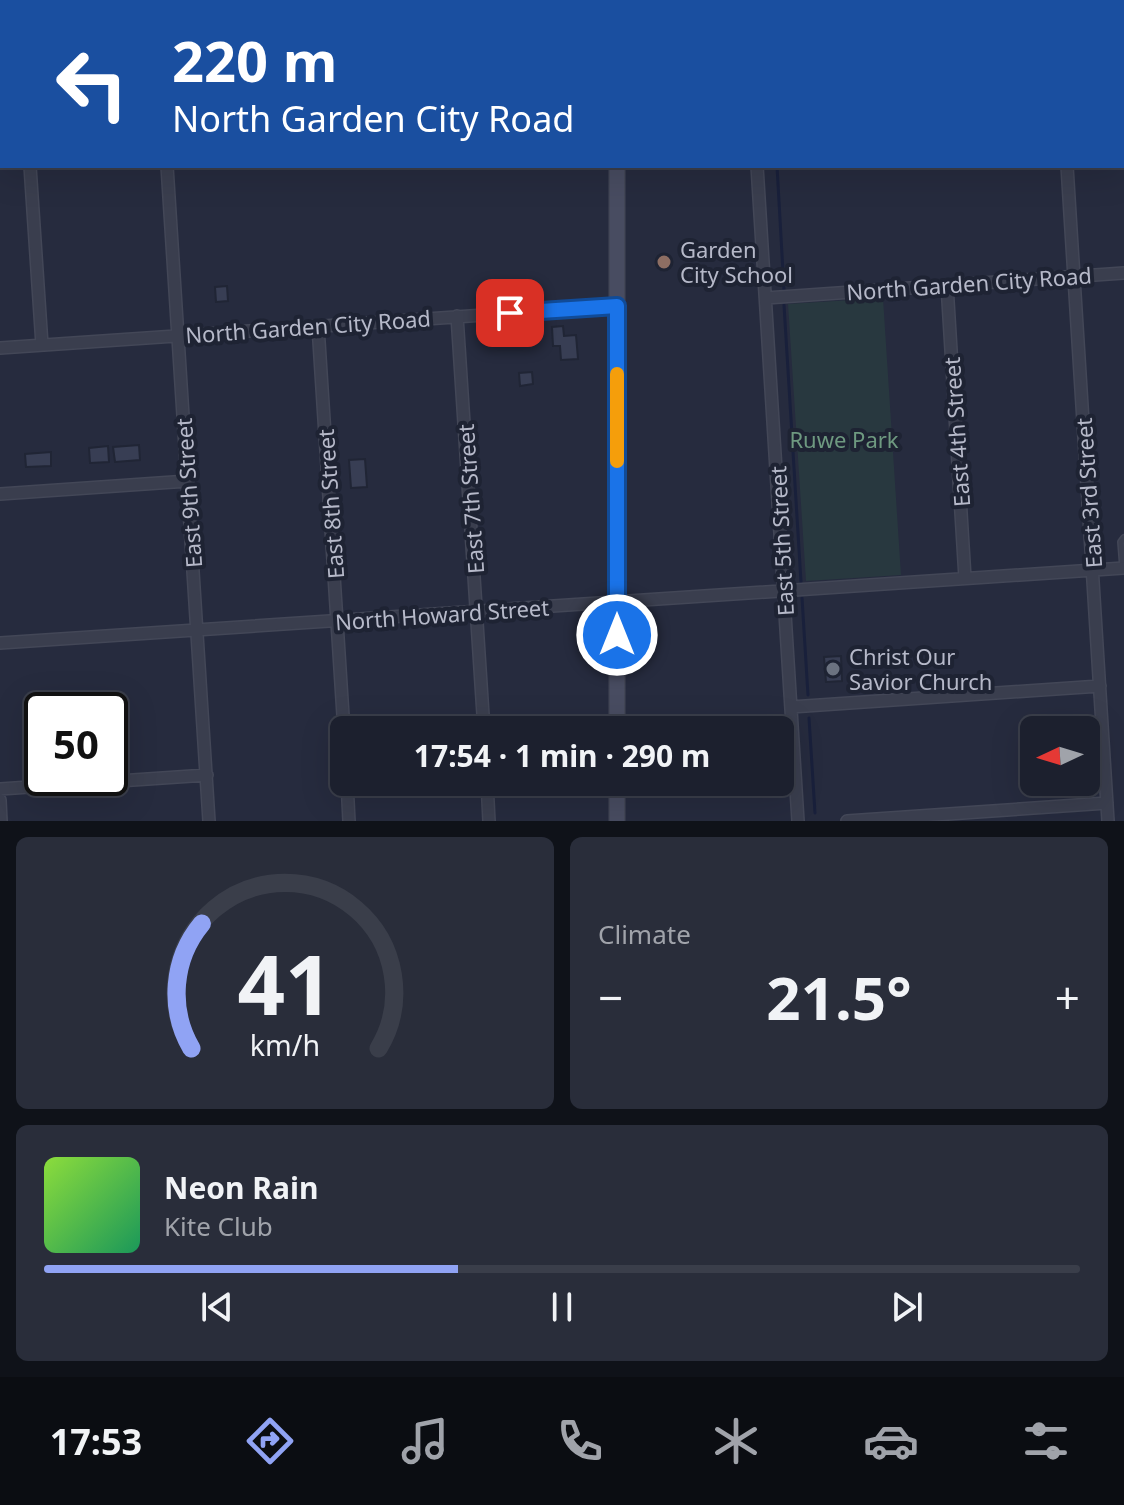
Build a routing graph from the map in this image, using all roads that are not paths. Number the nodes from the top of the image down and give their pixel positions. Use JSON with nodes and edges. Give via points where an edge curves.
{"nodes":[{"id":1,"x":30,"y":168,"type":"edge"},
{"id":2,"x":167,"y":168,"type":"edge"},
{"id":3,"x":617,"y":168,"type":"edge"},
{"id":4,"x":757,"y":168,"type":"edge"},
{"id":5,"x":1067,"y":168,"type":"edge"},
{"id":6,"x":1124,"y":273,"type":"edge"},
{"id":7,"x":1074,"y":276,"type":"junction"},
{"id":8,"x":947,"y":285,"type":"junction"},
{"id":9,"x":766,"y":298,"type":"junction"},
{"id":10,"x":617,"y":306,"type":"junction"},
{"id":11,"x":457,"y":316,"type":"junction"},
{"id":12,"x":318,"y":326,"type":"junction"},
{"id":13,"x":178,"y":335,"type":"junction"},
{"id":14,"x":42,"y":345,"type":"junction"},
{"id":15,"x":0,"y":348,"type":"edge"},
{"id":16,"x":188,"y":481,"type":"junction"},
{"id":17,"x":0,"y":494,"type":"edge"},
{"id":18,"x":1123,"y":540,"type":"edge"},
{"id":19,"x":1124,"y":568,"type":"edge"},
{"id":20,"x":1093,"y":570,"type":"junction"},
{"id":21,"x":965,"y":578,"type":"junction"},
{"id":22,"x":785,"y":591,"type":"junction"},
{"id":23,"x":617,"y":603,"type":"junction"},
{"id":24,"x":477,"y":611,"type":"junction"},
{"id":25,"x":337,"y":620,"type":"junction"},
{"id":26,"x":197,"y":628,"type":"junction"},
{"id":27,"x":0,"y":643,"type":"edge"},
{"id":28,"x":1100,"y":686,"type":"junction"},
{"id":29,"x":791,"y":707,"type":"junction"},
{"id":30,"x":343,"y":716,"type":"edge"},
{"id":31,"x":483,"y":716,"type":"edge"},
{"id":32,"x":617,"y":716,"type":"edge"},
{"id":33,"x":207,"y":775,"type":"junction"},
{"id":34,"x":0,"y":789,"type":"edge"},
{"id":35,"x":348,"y":796,"type":"edge"},
{"id":36,"x":488,"y":796,"type":"edge"},
{"id":37,"x":617,"y":796,"type":"edge"},
{"id":38,"x":0,"y":800,"type":"edge"},
{"id":39,"x":1107,"y":803,"type":"junction"},
{"id":40,"x":1,"y":821,"type":"edge"},
{"id":41,"x":209,"y":821,"type":"edge"},
{"id":42,"x":349,"y":821,"type":"edge"},
{"id":43,"x":489,"y":821,"type":"edge"},
{"id":44,"x":617,"y":821,"type":"edge"},
{"id":45,"x":798,"y":821,"type":"edge"},
{"id":46,"x":847,"y":821,"type":"edge"},
{"id":47,"x":1108,"y":821,"type":"edge"}],
"edges":[{"from":1,"to":14,"type":"street"},
{"from":2,"to":13,"type":"street","name":"East 9th Street"},
{"from":3,"to":10,"type":"main road"},
{"from":4,"to":9,"type":"street","name":"East 5th Street"},
{"from":5,"to":7,"type":"street","name":"East 3rd Street"},
{"from":6,"to":7,"type":"street","name":"North Garden City Road"},
{"from":7,"to":8,"type":"street","name":"North Garden City Road"},
{"from":7,"to":20,"type":"street","name":"East 3rd Street"},
{"from":8,"to":9,"type":"street","name":"North Garden City Road"},
{"from":8,"to":21,"type":"street","name":"East 4th Street"},
{"from":9,"to":22,"type":"street","name":"East 5th Street"},
{"from":10,"to":11,"type":"street","name":"North Garden City Road"},
{"from":10,"to":23,"type":"main road"},
{"from":11,"to":12,"type":"street","name":"North Garden City Road"},
{"from":11,"to":24,"type":"street","name":"East 7th Street"},
{"from":12,"to":13,"type":"street","name":"North Garden City Road"},
{"from":12,"to":25,"type":"street","name":"East 8th Street"},
{"from":13,"to":14,"type":"street","name":"North Garden City Road"},
{"from":13,"to":16,"type":"street","name":"East 9th Street"},
{"from":14,"to":15,"type":"street","name":"North Garden City Road"},
{"from":16,"to":17,"type":"street"},
{"from":16,"to":26,"type":"street","name":"East 9th Street"},
{"from":18,"to":19,"type":"lane"},
{"from":19,"to":20,"type":"street","name":"North Howard Street"},
{"from":20,"to":21,"type":"street","name":"North Howard Street"},
{"from":20,"to":28,"type":"street","name":"East 3rd Street"},
{"from":21,"to":22,"type":"street","name":"North Howard Street"},
{"from":22,"to":23,"type":"street","name":"North Howard Street"},
{"from":22,"to":29,"type":"street","name":"East 5th Street"},
{"from":23,"to":24,"type":"street","name":"North Howard Street"},
{"from":23,"to":32,"type":"main road"},
{"from":24,"to":25,"type":"street","name":"North Howard Street"},
{"from":24,"to":31,"type":"street","name":"East 7th Street"},
{"from":25,"to":26,"type":"street","name":"North Howard Street"},
{"from":25,"to":30,"type":"street","name":"East 8th Street"},
{"from":26,"to":27,"type":"street","name":"North Howard Street"},
{"from":26,"to":33,"type":"street","name":"East 9th Street"},
{"from":28,"to":29,"type":"street"},
{"from":28,"to":39,"type":"street","name":"East 3rd Street"},
{"from":29,"to":45,"type":"street","name":"East 5th Street"},
{"from":33,"to":34,"type":"street"},
{"from":33,"to":41,"type":"street","name":"East 9th Street"},
{"from":35,"to":42,"type":"street"},
{"from":36,"to":43,"type":"street"},
{"from":37,"to":44,"type":"main road"},
{"from":38,"to":40,"type":"street"},
{"from":39,"to":46,"type":"street"},
{"from":39,"to":47,"type":"street","name":"East 3rd Street"}]}
